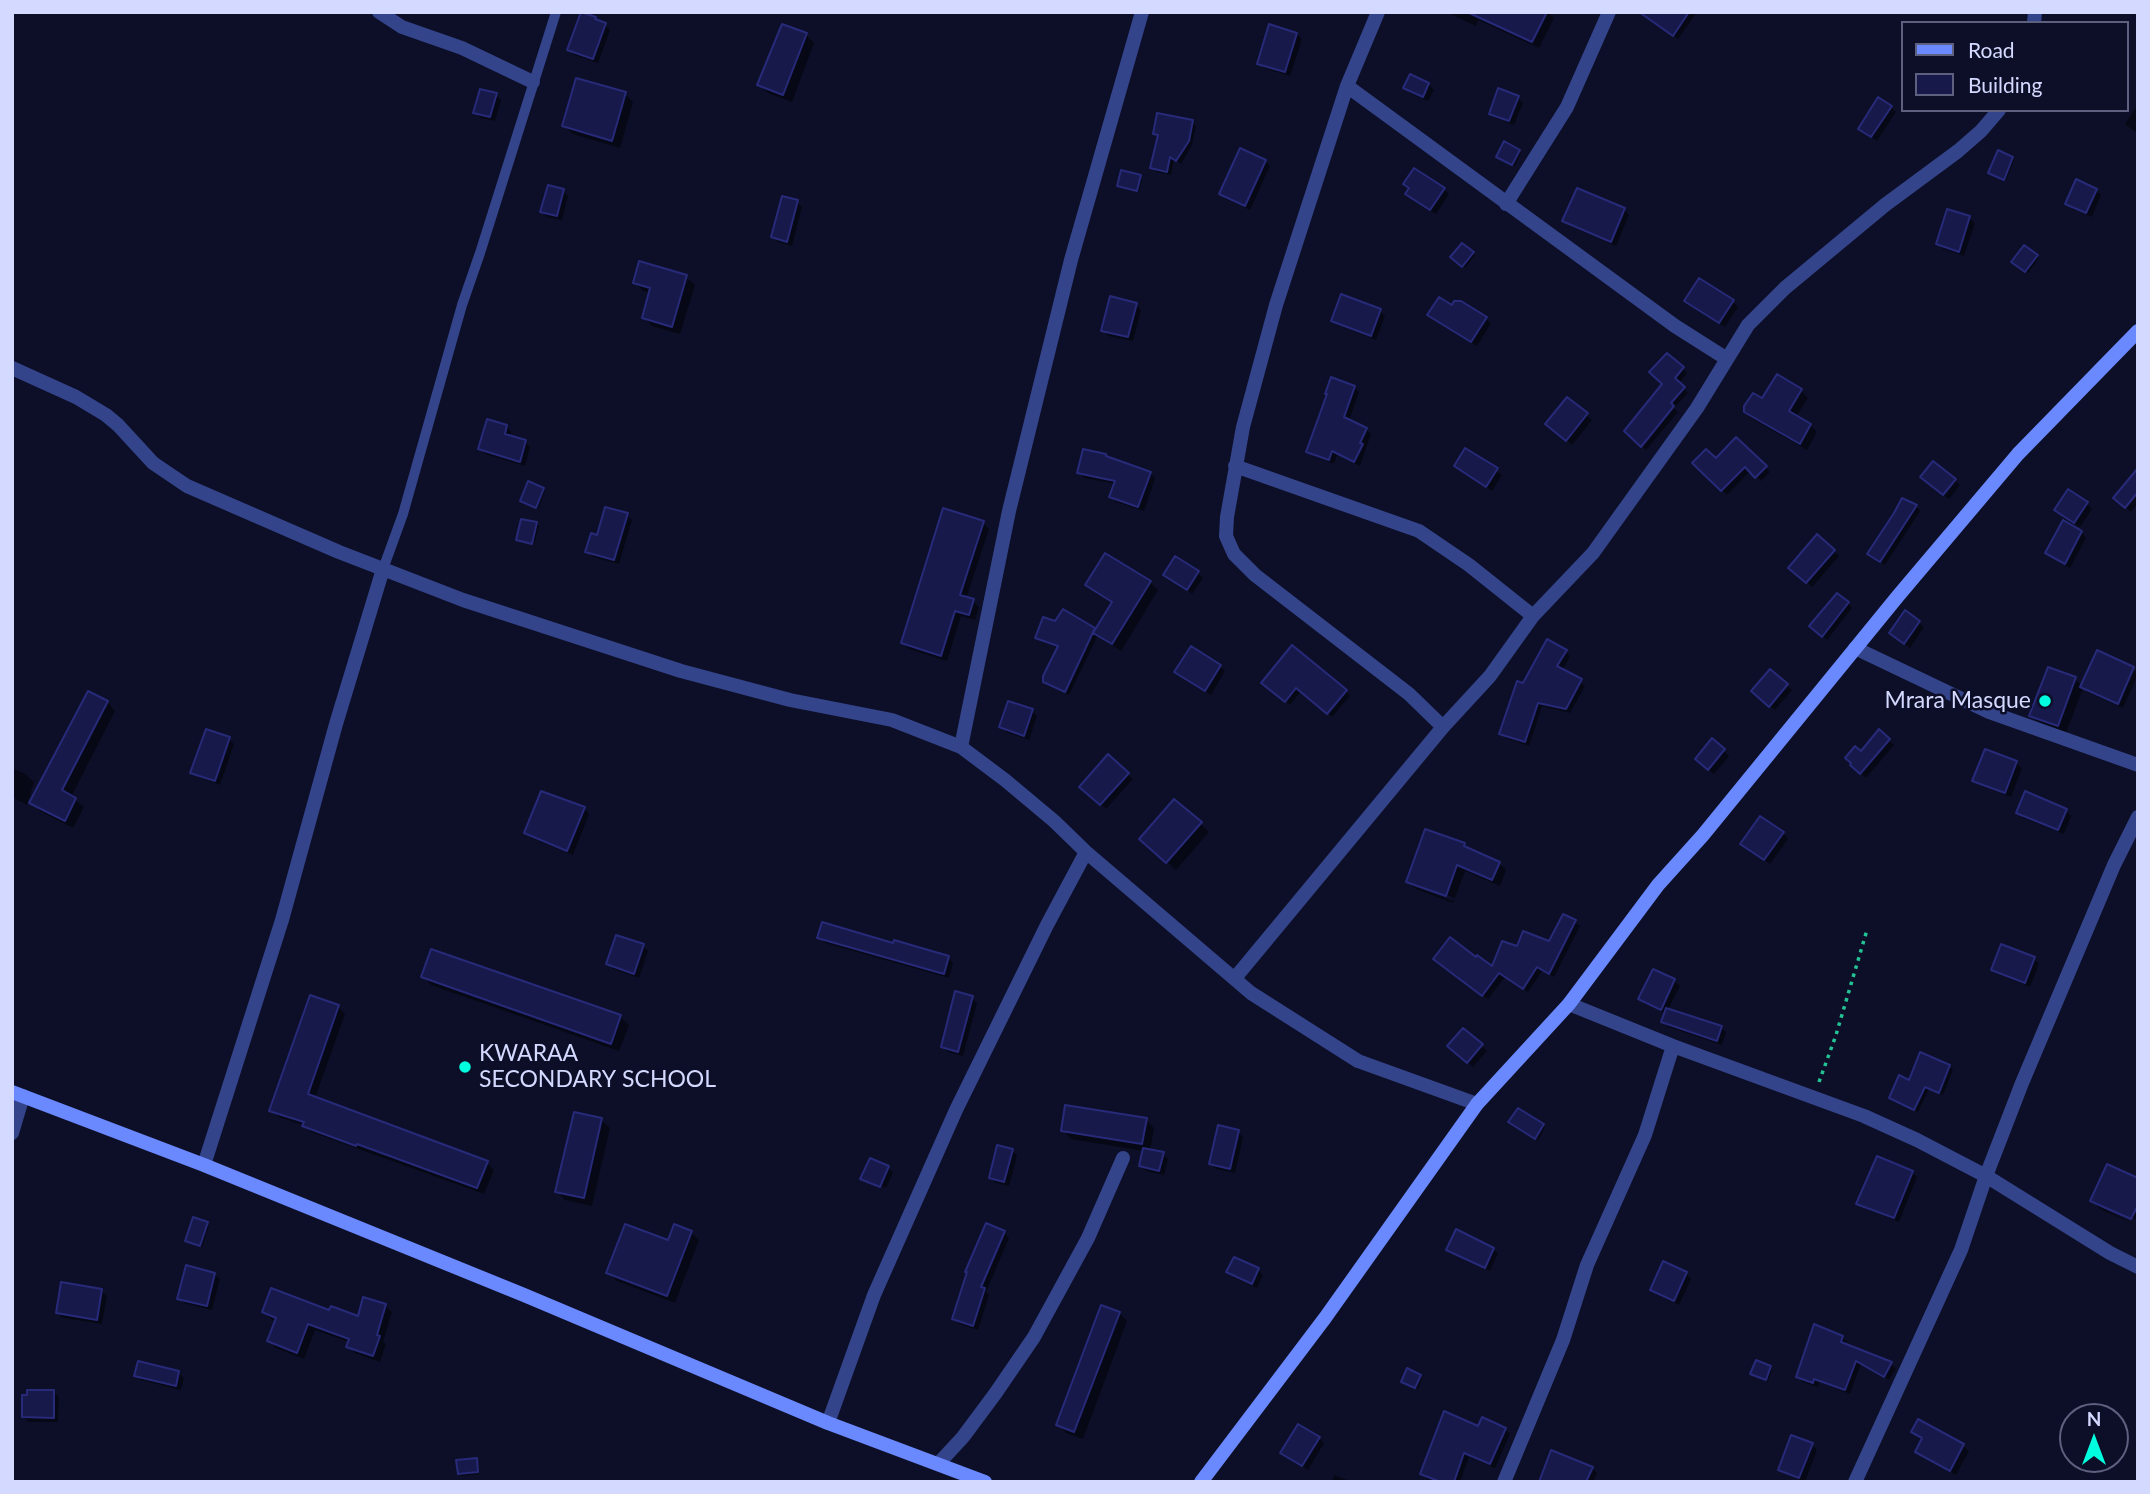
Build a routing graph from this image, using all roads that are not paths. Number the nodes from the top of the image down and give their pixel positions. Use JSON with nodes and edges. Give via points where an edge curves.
{"nodes":[{"id":1,"x":379,"y":12,"type":"edge"},
{"id":2,"x":556,"y":12,"type":"edge"},
{"id":3,"x":1142,"y":12,"type":"edge"},
{"id":4,"x":1378,"y":12,"type":"edge"},
{"id":5,"x":1609,"y":12,"type":"edge"},
{"id":6,"x":533,"y":82,"type":"junction"},
{"id":7,"x":1347,"y":86,"type":"junction"},
{"id":8,"x":1998,"y":112,"type":"edge"},
{"id":9,"x":1506,"y":204,"type":"junction"},
{"id":10,"x":2138,"y":331,"type":"edge"},
{"id":11,"x":1727,"y":359,"type":"junction"},
{"id":12,"x":12,"y":368,"type":"edge"},
{"id":13,"x":1235,"y":467,"type":"junction"},
{"id":14,"x":383,"y":569,"type":"junction"},
{"id":15,"x":1532,"y":616,"type":"junction"},
{"id":16,"x":1855,"y":648,"type":"junction"},
{"id":17,"x":1443,"y":727,"type":"junction"},
{"id":18,"x":961,"y":747,"type":"junction"},
{"id":19,"x":2138,"y":765,"type":"edge"},
{"id":20,"x":2138,"y":817,"type":"edge"},
{"id":21,"x":1086,"y":852,"type":"junction"},
{"id":22,"x":1234,"y":978,"type":"junction"},
{"id":23,"x":1569,"y":1004,"type":"junction"},
{"id":24,"x":1673,"y":1046,"type":"junction"},
{"id":25,"x":18,"y":1094,"type":"edge"},
{"id":26,"x":1477,"y":1104,"type":"junction"},
{"id":27,"x":12,"y":1133,"type":"edge"},
{"id":28,"x":1123,"y":1158,"type":"dead end"},
{"id":29,"x":204,"y":1165,"type":"junction"},
{"id":30,"x":1986,"y":1176,"type":"junction"},
{"id":31,"x":2138,"y":1267,"type":"edge"},
{"id":32,"x":828,"y":1423,"type":"junction"},
{"id":33,"x":939,"y":1463,"type":"junction"},
{"id":34,"x":985,"y":1482,"type":"edge"},
{"id":35,"x":1201,"y":1482,"type":"edge"},
{"id":36,"x":1504,"y":1482,"type":"edge"},
{"id":37,"x":1855,"y":1482,"type":"edge"}],
"edges":[{"from":1,"to":6,"type":"street","via":[[402,27],[462,48]]},
{"from":2,"to":6,"type":"lane"},
{"from":3,"to":18,"type":"street","via":[[1071,260],[1009,511]]},
{"from":4,"to":7,"type":"street"},
{"from":5,"to":9,"type":"street","via":[[1567,107]]},
{"from":6,"to":14,"type":"lane"},
{"from":7,"to":9,"type":"street"},
{"from":7,"to":13,"type":"street","via":[[1276,305]]},
{"from":8,"to":11,"type":"street","via":[[1958,151],[1785,288],[1748,325]]},
{"from":9,"to":11,"type":"street"},
{"from":10,"to":16,"type":"street","via":[[2018,454]]},
{"from":11,"to":15,"type":"street","via":[[1592,554]]},
{"from":12,"to":14,"type":"street","via":[[106,415],[153,463],[187,486]]},
{"from":13,"to":15,"type":"street","via":[[1419,531]]},
{"from":13,"to":17,"type":"street","via":[[1226,528],[1234,554],[1409,694]]},
{"from":14,"to":18,"type":"street","via":[[681,671],[790,700],[892,720]]},
{"from":14,"to":29,"type":"street","via":[[282,920]]},
{"from":15,"to":17,"type":"street","via":[[1490,676]]},
{"from":16,"to":19,"type":"street","via":[[1989,712]]},
{"from":16,"to":23,"type":"street","via":[[1658,885]]},
{"from":17,"to":22,"type":"street"},
{"from":18,"to":21,"type":"street"},
{"from":20,"to":30,"type":"street"},
{"from":21,"to":22,"type":"street"},
{"from":21,"to":32,"type":"street","via":[[956,1110],[874,1295]]},
{"from":22,"to":26,"type":"street","via":[[1279,1013],[1358,1061]]},
{"from":23,"to":24,"type":"street"},
{"from":23,"to":26,"type":"street"},
{"from":24,"to":30,"type":"street","via":[[1917,1140]]},
{"from":24,"to":36,"type":"street","via":[[1645,1135],[1587,1265],[1563,1340]]},
{"from":25,"to":27,"type":"street"},
{"from":25,"to":29,"type":"street"},
{"from":26,"to":35,"type":"street"},
{"from":28,"to":33,"type":"street","via":[[1088,1238],[1034,1336],[979,1416]]},
{"from":29,"to":32,"type":"street"},
{"from":30,"to":31,"type":"street"},
{"from":30,"to":37,"type":"street","via":[[1961,1250]]},
{"from":32,"to":33,"type":"street"},
{"from":33,"to":34,"type":"street"}]}
